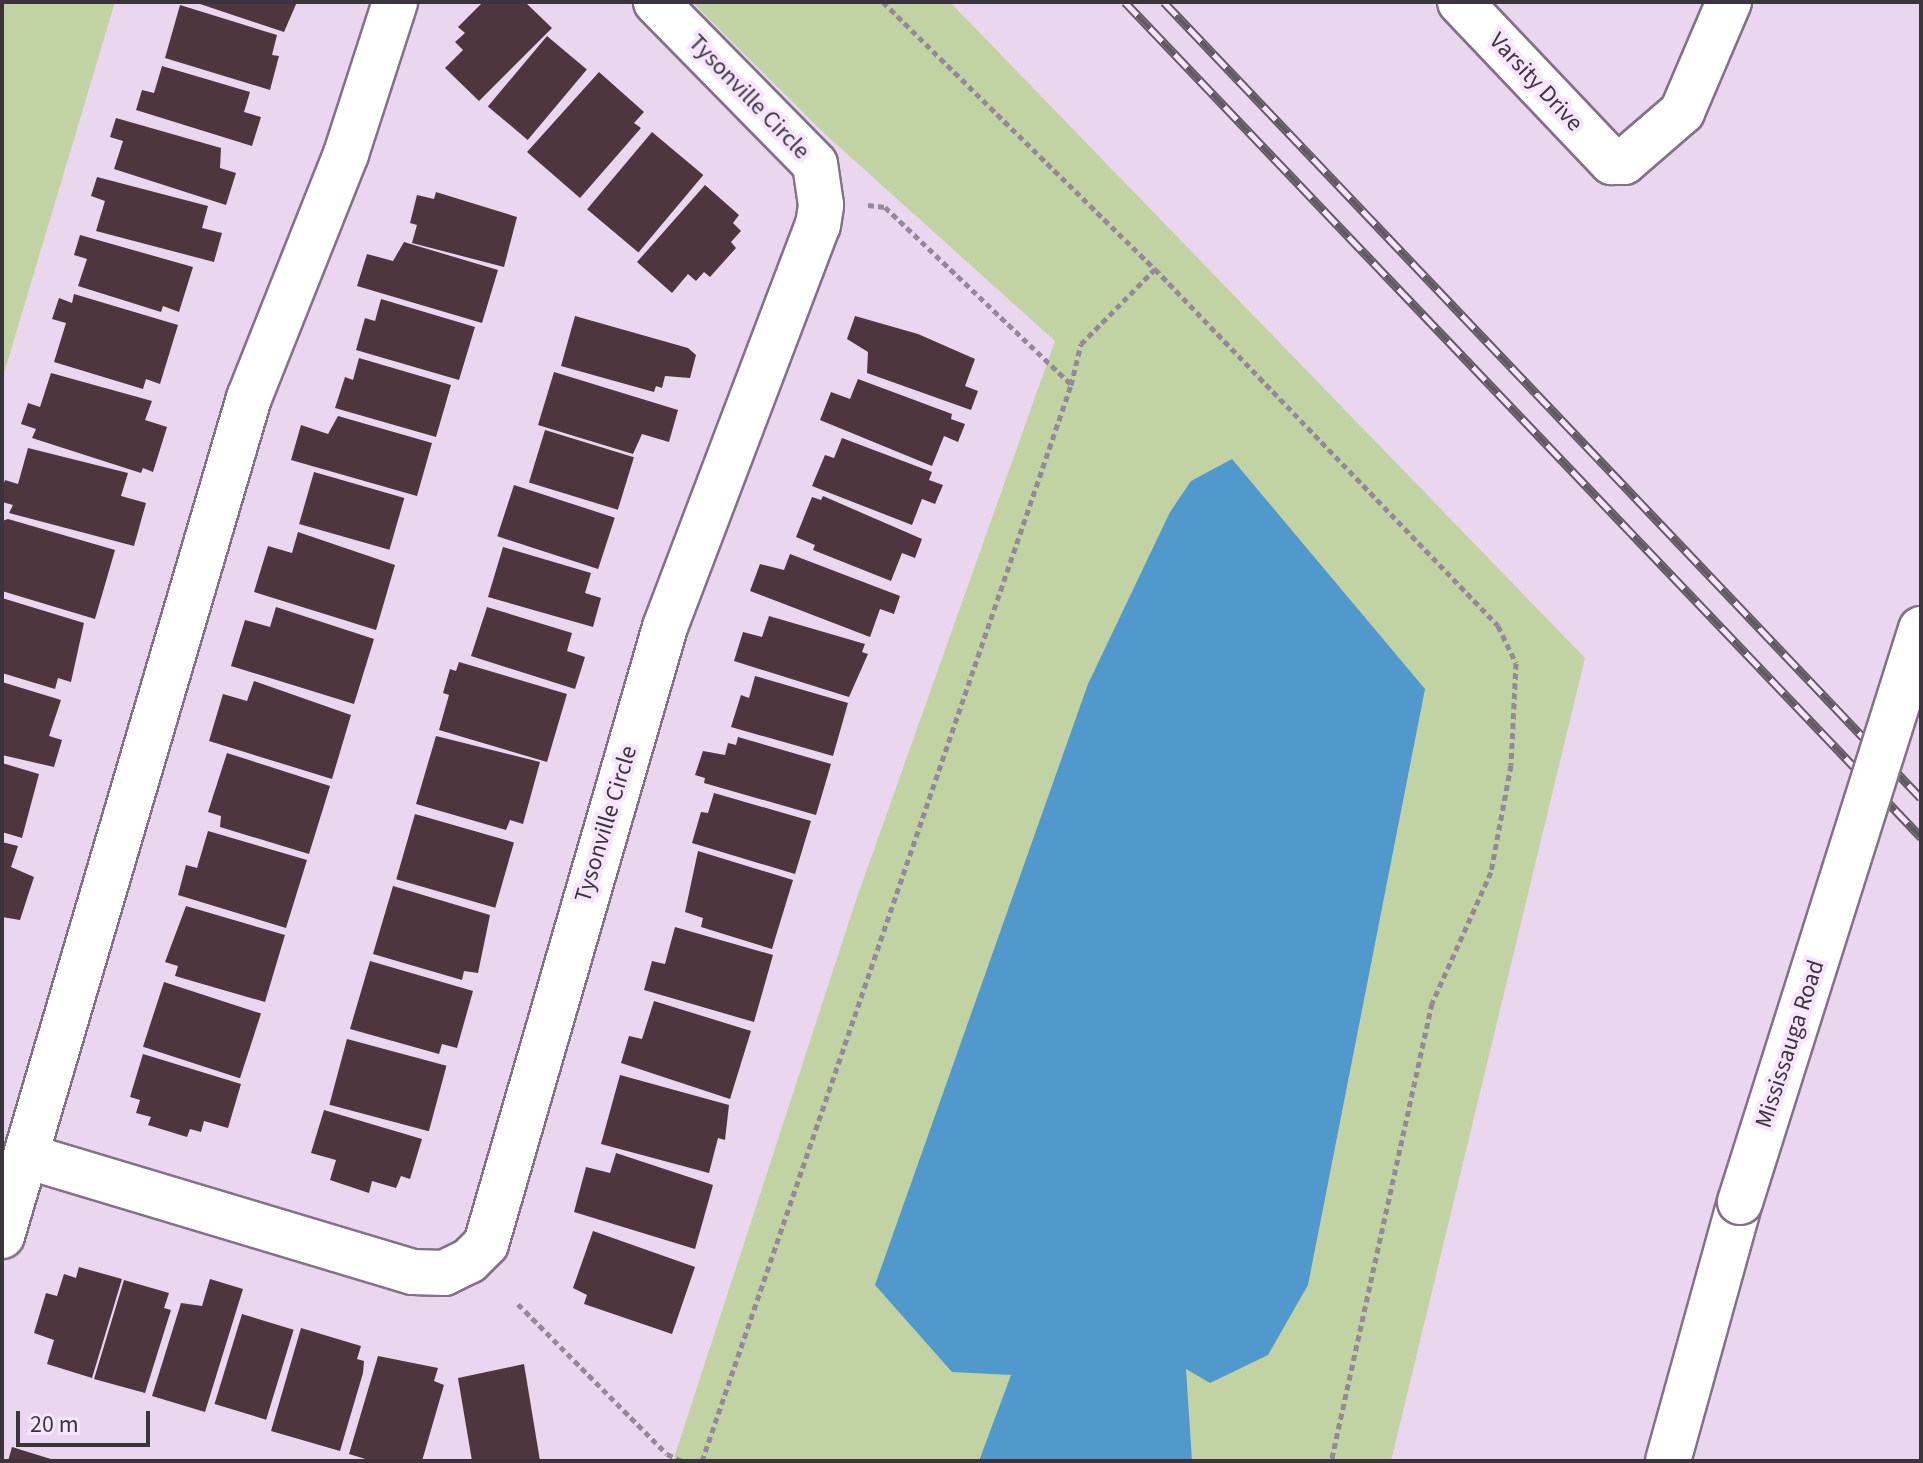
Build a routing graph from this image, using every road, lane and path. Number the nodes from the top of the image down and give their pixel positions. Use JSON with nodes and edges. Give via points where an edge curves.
{"nodes":[{"id":1,"x":395,"y":2,"type":"edge"},
{"id":2,"x":656,"y":2,"type":"edge"},
{"id":3,"x":883,"y":2,"type":"edge"},
{"id":4,"x":1460,"y":2,"type":"edge"},
{"id":5,"x":1729,"y":2,"type":"edge"},
{"id":6,"x":868,"y":205,"type":"dead end"},
{"id":7,"x":1155,"y":269,"type":"junction"},
{"id":8,"x":1071,"y":385,"type":"junction"},
{"id":9,"x":1921,"y":629,"type":"edge"},
{"id":10,"x":26,"y":1156,"type":"junction"},
{"id":11,"x":2,"y":1236,"type":"edge"},
{"id":12,"x":518,"y":1304,"type":"dead end"},
{"id":13,"x":682,"y":1461,"type":"edge"},
{"id":14,"x":702,"y":1461,"type":"edge"},
{"id":15,"x":1331,"y":1461,"type":"edge"},
{"id":16,"x":1668,"y":1461,"type":"edge"}],
"edges":[{"from":1,"to":10,"type":"street","via":[[346,154],[249,398]]},
{"from":2,"to":10,"type":"street","name":"Tysonville Circle","via":[[815,164],[821,205],[818,225],[665,627],[486,1244],[469,1261],[444,1273],[413,1272]]},
{"from":3,"to":7,"type":"path"},
{"from":4,"to":5,"type":"street","name":"Varsity Drive","via":[[1612,162],[1637,155],[1682,112]]},
{"from":6,"to":8,"type":"path","via":[[885,207]]},
{"from":7,"to":8,"type":"path","via":[[1081,344]]},
{"from":7,"to":15,"type":"path","via":[[1498,626],[1516,663],[1511,765],[1491,872],[1432,1003]]},
{"from":8,"to":14,"type":"path"},
{"from":9,"to":16,"type":"street","name":"Mississauga Road","bridge":true,"via":[[1740,1202]]},
{"from":10,"to":11,"type":"street"},
{"from":12,"to":13,"type":"path","via":[[667,1454]]}]}
